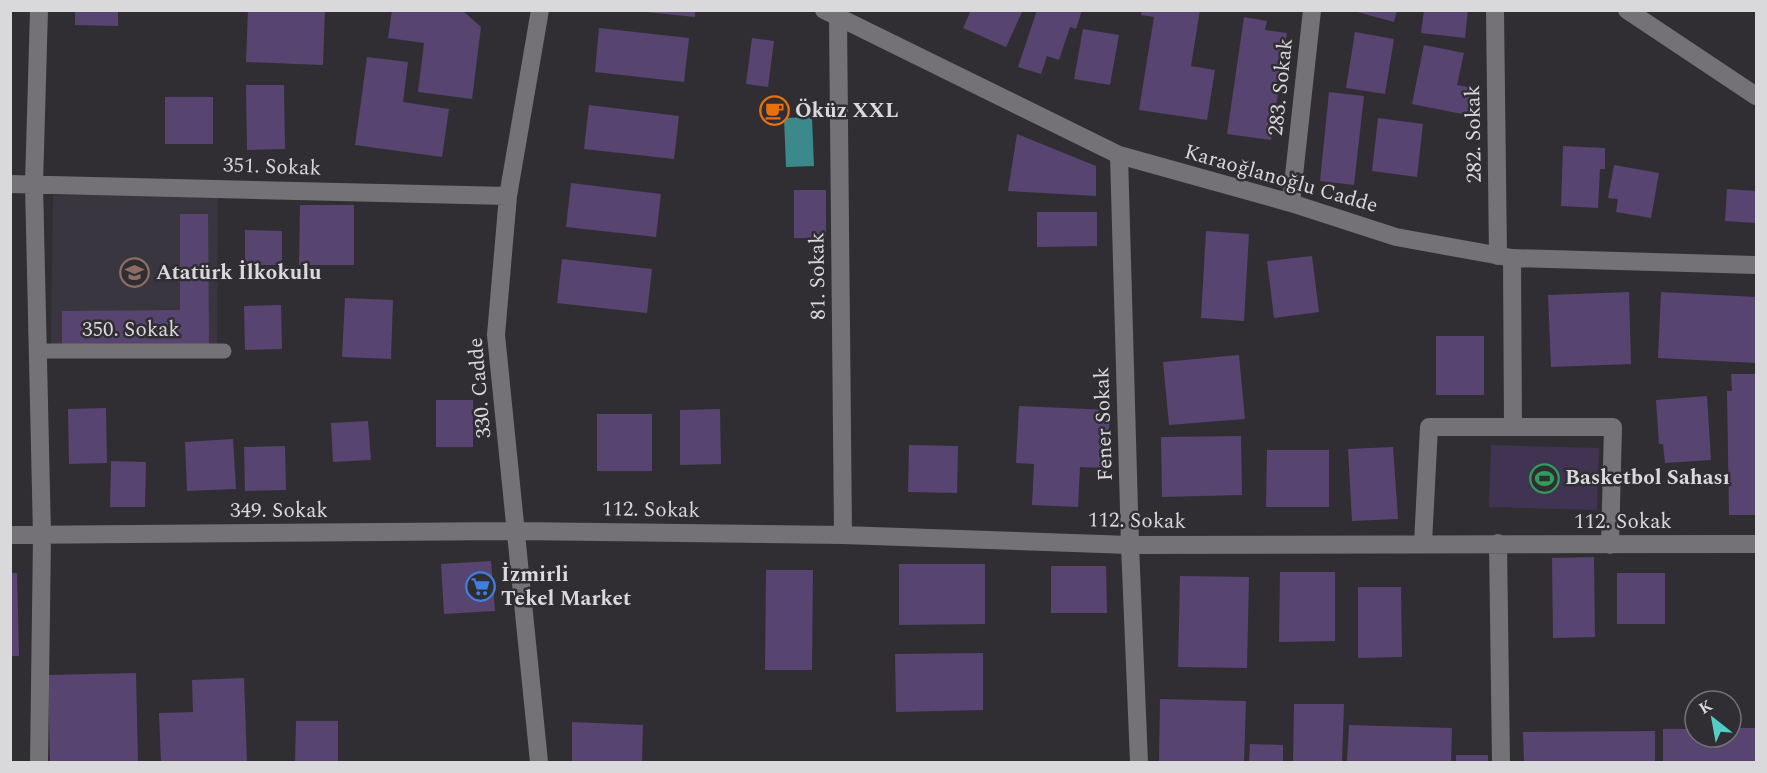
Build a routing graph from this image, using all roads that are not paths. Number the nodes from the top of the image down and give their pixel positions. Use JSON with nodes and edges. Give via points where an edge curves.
{"nodes":[{"id":1,"x":39,"y":10,"type":"edge"},
{"id":2,"x":540,"y":10,"type":"edge"},
{"id":3,"x":1312,"y":10,"type":"edge"},
{"id":4,"x":1495,"y":10,"type":"edge"},
{"id":5,"x":1627,"y":10,"type":"edge"},
{"id":6,"x":831,"y":14,"type":"edge"},
{"id":7,"x":1756,"y":96,"type":"edge"},
{"id":8,"x":1119,"y":155,"type":"junction"},
{"id":9,"x":10,"y":184,"type":"edge"},
{"id":10,"x":34,"y":184,"type":"junction"},
{"id":11,"x":508,"y":196,"type":"junction"},
{"id":12,"x":1291,"y":203,"type":"junction"},
{"id":13,"x":1505,"y":257,"type":"junction"},
{"id":14,"x":1756,"y":265,"type":"edge"},
{"id":15,"x":38,"y":351,"type":"junction"},
{"id":16,"x":224,"y":351,"type":"dead end"},
{"id":17,"x":1513,"y":427,"type":"junction"},
{"id":18,"x":517,"y":531,"type":"junction"},
{"id":19,"x":10,"y":535,"type":"edge"},
{"id":20,"x":42,"y":535,"type":"junction"},
{"id":21,"x":843,"y":535,"type":"junction"},
{"id":22,"x":1423,"y":543,"type":"junction"},
{"id":23,"x":1498,"y":543,"type":"junction"},
{"id":24,"x":1756,"y":544,"type":"edge"},
{"id":25,"x":1130,"y":545,"type":"junction"},
{"id":26,"x":1610,"y":545,"type":"junction"},
{"id":27,"x":39,"y":762,"type":"edge"},
{"id":28,"x":539,"y":762,"type":"edge"},
{"id":29,"x":1139,"y":762,"type":"edge"},
{"id":30,"x":1501,"y":762,"type":"edge"}],
"edges":[{"from":1,"to":10,"type":"street"},
{"from":2,"to":11,"type":"street","name":"330. Cadde"},
{"from":3,"to":12,"type":"street","name":"283. Sokak"},
{"from":4,"to":13,"type":"street","name":"282. Sokak"},
{"from":5,"to":7,"type":"street"},
{"from":6,"to":8,"type":"street","name":"Karaoğlanoğlu Cadde"},
{"from":6,"to":21,"type":"street","name":"81. Sokak"},
{"from":8,"to":12,"type":"street","name":"Karaoğlanoğlu Cadde"},
{"from":8,"to":25,"type":"street","name":"Fener Sokak"},
{"from":9,"to":10,"type":"street","name":"351. Sokak"},
{"from":10,"to":11,"type":"street","name":"351. Sokak"},
{"from":10,"to":15,"type":"street"},
{"from":11,"to":18,"type":"street","name":"330. Cadde","via":[[496,335]]},
{"from":12,"to":13,"type":"street","name":"Karaoğlanoğlu Cadde","via":[[1396,237]]},
{"from":13,"to":14,"type":"street","name":"Karaoğlanoğlu Cadde"},
{"from":13,"to":17,"type":"street","name":"282. Sokak"},
{"from":15,"to":16,"type":"lane","name":"350. Sokak"},
{"from":15,"to":20,"type":"street"},
{"from":17,"to":22,"type":"street","via":[[1429,427]]},
{"from":17,"to":26,"type":"street","via":[[1613,427]]},
{"from":18,"to":20,"type":"street","name":"349. Sokak"},
{"from":18,"to":21,"type":"street","name":"112. Sokak"},
{"from":18,"to":28,"type":"street","name":"330. Cadde"},
{"from":19,"to":20,"type":"street","name":"349. Sokak"},
{"from":20,"to":27,"type":"street"},
{"from":21,"to":25,"type":"street","name":"112. Sokak"},
{"from":22,"to":23,"type":"street","name":"112. Sokak"},
{"from":22,"to":25,"type":"street","name":"112. Sokak"},
{"from":23,"to":26,"type":"street","name":"112. Sokak"},
{"from":23,"to":30,"type":"street"},
{"from":24,"to":26,"type":"street","name":"112. Sokak"},
{"from":25,"to":29,"type":"street","name":"Fener Sokak"}]}
